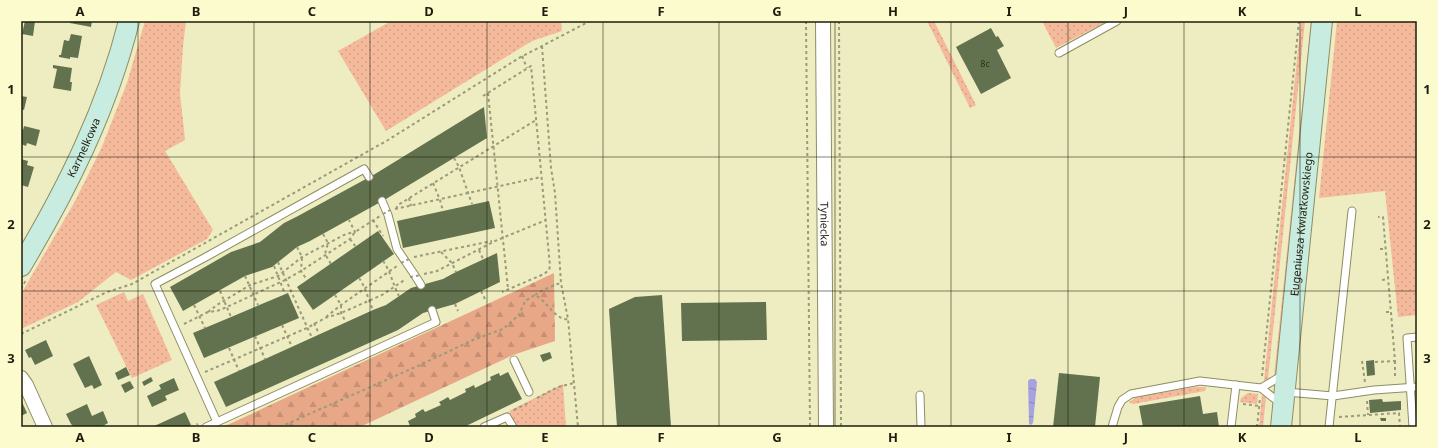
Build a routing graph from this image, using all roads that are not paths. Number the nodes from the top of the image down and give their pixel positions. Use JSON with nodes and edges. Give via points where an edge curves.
{"nodes":[{"id":1,"x":129,"y":21,"type":"edge"},
{"id":2,"x":824,"y":21,"type":"edge"},
{"id":3,"x":1117,"y":21,"type":"edge"},
{"id":4,"x":1322,"y":21,"type":"edge"},
{"id":5,"x":1058,"y":53,"type":"dead end"},
{"id":6,"x":369,"y":177,"type":"dead end"},
{"id":7,"x":382,"y":202,"type":"dead end"},
{"id":8,"x":1352,"y":211,"type":"dead end"},
{"id":9,"x":21,"y":266,"type":"edge"},
{"id":10,"x":420,"y":285,"type":"dead end"},
{"id":11,"x":432,"y":310,"type":"dead end"},
{"id":12,"x":1417,"y":337,"type":"edge"},
{"id":13,"x":514,"y":360,"type":"dead end"},
{"id":14,"x":1286,"y":372,"type":"junction"},
{"id":15,"x":21,"y":378,"type":"edge"},
{"id":16,"x":1236,"y":385,"type":"junction"},
{"id":17,"x":1413,"y":387,"type":"edge"},
{"id":18,"x":1261,"y":388,"type":"junction"},
{"id":19,"x":529,"y":392,"type":"dead end"},
{"id":20,"x":920,"y":395,"type":"dead end"},
{"id":21,"x":1333,"y":396,"type":"junction"},
{"id":22,"x":1283,"y":399,"type":"junction"},
{"id":23,"x":217,"y":422,"type":"junction"},
{"id":24,"x":45,"y":427,"type":"edge"},
{"id":25,"x":206,"y":427,"type":"edge"},
{"id":26,"x":484,"y":427,"type":"edge"},
{"id":27,"x":513,"y":427,"type":"edge"},
{"id":28,"x":826,"y":427,"type":"edge"},
{"id":29,"x":921,"y":427,"type":"edge"},
{"id":30,"x":1112,"y":427,"type":"edge"},
{"id":31,"x":1232,"y":427,"type":"edge"},
{"id":32,"x":1280,"y":427,"type":"edge"},
{"id":33,"x":1329,"y":427,"type":"edge"},
{"id":34,"x":1413,"y":427,"type":"edge"}],
"edges":[{"from":1,"to":9,"type":"main road","name":"Karmelkowa","via":[[119,58],[88,140],[54,209]]},
{"from":2,"to":28,"type":"street","name":"Tyniecka"},
{"from":3,"to":5,"type":"lane"},
{"from":4,"to":14,"type":"main road","name":"Eugeniusza Kwiatkowskiego"},
{"from":6,"to":23,"type":"lane","via":[[364,169],[155,284]]},
{"from":7,"to":10,"type":"lane","via":[[397,249]]},
{"from":8,"to":21,"type":"lane"},
{"from":11,"to":23,"type":"lane","via":[[436,322]]},
{"from":12,"to":17,"type":"lane","via":[[1407,338]]},
{"from":13,"to":19,"type":"lane"},
{"from":14,"to":18,"type":"lane"},
{"from":14,"to":22,"type":"main road","name":"Eugeniusza Kwiatkowskiego"},
{"from":15,"to":24,"type":"street"},
{"from":16,"to":18,"type":"lane"},
{"from":16,"to":30,"type":"lane","via":[[1200,381],[1131,394],[1122,400]]},
{"from":16,"to":31,"type":"lane"},
{"from":17,"to":21,"type":"lane"},
{"from":17,"to":34,"type":"lane"},
{"from":18,"to":22,"type":"lane"},
{"from":20,"to":29,"type":"lane"},
{"from":21,"to":22,"type":"lane"},
{"from":21,"to":33,"type":"lane"},
{"from":22,"to":32,"type":"main road","name":"Eugeniusza Kwiatkowskiego"},
{"from":23,"to":25,"type":"lane"},
{"from":26,"to":27,"type":"lane","via":[[507,417]]}]}
